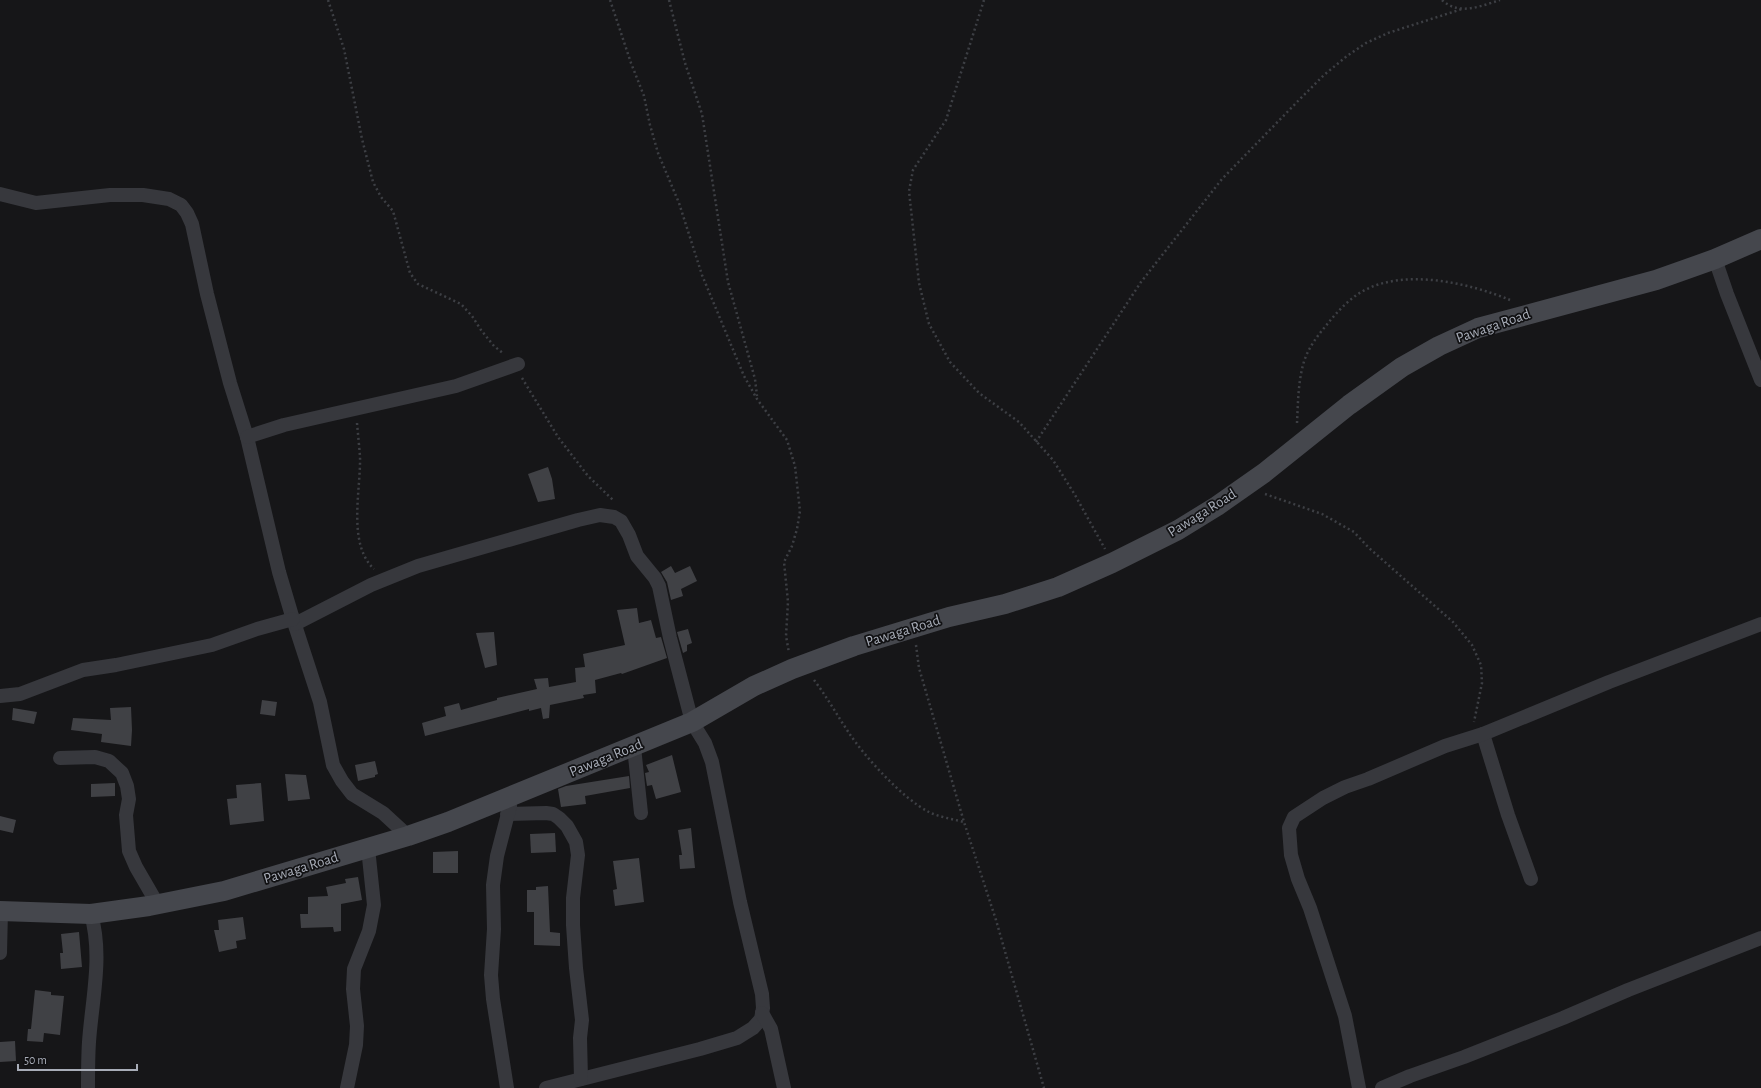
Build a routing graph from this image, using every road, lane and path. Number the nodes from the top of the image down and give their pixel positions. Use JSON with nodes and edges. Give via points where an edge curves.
{"nodes":[{"id":1,"x":328,"y":0,"type":"edge"},
{"id":2,"x":610,"y":0,"type":"edge"},
{"id":3,"x":668,"y":0,"type":"edge"},
{"id":4,"x":984,"y":0,"type":"edge"},
{"id":5,"x":1442,"y":0,"type":"edge"},
{"id":6,"x":1500,"y":0,"type":"edge"},
{"id":7,"x":1462,"y":9,"type":"junction"},
{"id":8,"x":0,"y":194,"type":"edge"},
{"id":9,"x":1761,"y":239,"type":"edge"},
{"id":10,"x":1715,"y":258,"type":"junction"},
{"id":11,"x":1537,"y":311,"type":"junction"},
{"id":12,"x":518,"y":364,"type":"junction"},
{"id":13,"x":1761,"y":380,"type":"edge"},
{"id":14,"x":757,"y":399,"type":"junction"},
{"id":15,"x":355,"y":409,"type":"junction"},
{"id":16,"x":247,"y":437,"type":"junction"},
{"id":17,"x":1036,"y":442,"type":"junction"},
{"id":18,"x":1296,"y":447,"type":"junction"},
{"id":19,"x":1244,"y":487,"type":"junction"},
{"id":20,"x":618,"y":519,"type":"junction"},
{"id":21,"x":1112,"y":563,"type":"junction"},
{"id":22,"x":384,"y":579,"type":"junction"},
{"id":23,"x":294,"y":622,"type":"junction"},
{"id":24,"x":1761,"y":624,"type":"edge"},
{"id":25,"x":913,"y":629,"type":"junction"},
{"id":26,"x":797,"y":667,"type":"junction"},
{"id":27,"x":0,"y":696,"type":"edge"},
{"id":28,"x":692,"y":722,"type":"junction"},
{"id":29,"x":1483,"y":734,"type":"junction"},
{"id":30,"x":1468,"y":740,"type":"junction"},
{"id":31,"x":634,"y":747,"type":"junction"},
{"id":32,"x":60,"y":758,"type":"dead end"},
{"id":33,"x":511,"y":805,"type":"junction"},
{"id":34,"x":641,"y":814,"type":"dead end"},
{"id":35,"x":964,"y":822,"type":"junction"},
{"id":36,"x":408,"y":836,"type":"junction"},
{"id":37,"x":368,"y":848,"type":"junction"},
{"id":38,"x":1531,"y":879,"type":"dead end"},
{"id":39,"x":158,"y":904,"type":"junction"},
{"id":40,"x":1,"y":911,"type":"edge"},
{"id":41,"x":91,"y":914,"type":"junction"},
{"id":42,"x":1761,"y":938,"type":"edge"},
{"id":43,"x":0,"y":953,"type":"edge"},
{"id":44,"x":762,"y":1013,"type":"junction"},
{"id":45,"x":582,"y":1079,"type":"junction"},
{"id":46,"x":88,"y":1088,"type":"edge"},
{"id":47,"x":347,"y":1088,"type":"edge"},
{"id":48,"x":507,"y":1088,"type":"edge"},
{"id":49,"x":546,"y":1088,"type":"edge"},
{"id":50,"x":784,"y":1088,"type":"edge"},
{"id":51,"x":1044,"y":1088,"type":"edge"},
{"id":52,"x":1359,"y":1088,"type":"edge"},
{"id":53,"x":1382,"y":1088,"type":"edge"}],
"edges":[{"from":1,"to":12,"type":"path","via":[[344,49],[373,182],[393,211],[410,273],[418,284],[461,304],[494,346]]},
{"from":2,"to":14,"type":"path","via":[[644,96],[658,154],[679,203],[702,275],[744,376]]},
{"from":3,"to":14,"type":"path","via":[[702,114],[728,282],[755,379]]},
{"from":4,"to":17,"type":"path","via":[[946,120],[913,170],[909,191],[919,283],[929,324],[950,362],[979,393],[1019,422]]},
{"from":5,"to":7,"type":"path","via":[[1451,7]]},
{"from":6,"to":7,"type":"path"},
{"from":7,"to":17,"type":"path","via":[[1388,33],[1347,56],[1222,179],[1141,282]]},
{"from":8,"to":16,"type":"street","via":[[36,203],[110,195],[143,195],[162,197],[181,205],[192,224],[207,294]]},
{"from":9,"to":10,"type":"main road","name":"Pawaga Road"},
{"from":10,"to":11,"type":"main road","name":"Pawaga Road","via":[[1656,280]]},
{"from":10,"to":13,"type":"street"},
{"from":11,"to":18,"type":"main road","name":"Pawaga Road","via":[[1478,328],[1439,346],[1349,405]]},
{"from":11,"to":18,"type":"path","via":[[1464,284],[1446,281],[1405,281],[1378,285],[1362,292],[1346,304],[1314,339],[1303,365]]},
{"from":12,"to":15,"type":"street","via":[[456,386]]},
{"from":12,"to":20,"type":"path","via":[[522,377],[548,423],[588,476],[616,504]]},
{"from":14,"to":26,"type":"path","via":[[787,440],[799,492],[800,511],[797,529],[784,562],[788,602],[787,640]]},
{"from":15,"to":16,"type":"street","via":[[284,425]]},
{"from":15,"to":22,"type":"path","via":[[360,457],[358,538],[370,566]]},
{"from":16,"to":23,"type":"street"},
{"from":17,"to":21,"type":"path","via":[[1053,460],[1075,495]]},
{"from":18,"to":19,"type":"main road","name":"Pawaga Road"},
{"from":19,"to":21,"type":"main road","name":"Pawaga Road","via":[[1178,530]]},
{"from":19,"to":30,"type":"path","via":[[1302,506],[1342,524],[1453,622],[1472,645],[1481,665],[1482,683]]},
{"from":20,"to":22,"type":"street","via":[[600,515],[559,524],[418,566]]},
{"from":20,"to":28,"type":"street","via":[[629,535],[637,556],[659,586]]},
{"from":21,"to":25,"type":"main road","name":"Pawaga Road","via":[[1051,589]]},
{"from":22,"to":23,"type":"street"},
{"from":23,"to":27,"type":"street","via":[[212,645],[83,670],[20,694]]},
{"from":23,"to":36,"type":"street","via":[[320,702],[333,765],[352,794]]},
{"from":24,"to":29,"type":"street"},
{"from":25,"to":26,"type":"main road","name":"Pawaga Road","via":[[854,646]]},
{"from":25,"to":35,"type":"path","via":[[919,668]]},
{"from":26,"to":28,"type":"main road","name":"Pawaga Road","via":[[754,686]]},
{"from":26,"to":35,"type":"path","via":[[827,697],[849,734],[895,786],[930,812]]},
{"from":28,"to":31,"type":"main road","name":"Pawaga Road"},
{"from":28,"to":44,"type":"street","via":[[705,743],[712,762],[740,902],[762,994]]},
{"from":29,"to":30,"type":"street"},
{"from":29,"to":38,"type":"street"},
{"from":30,"to":52,"type":"street","via":[[1445,746],[1322,798],[1294,817],[1289,828],[1291,855],[1298,879],[1345,1016]]},
{"from":31,"to":33,"type":"main road","name":"Pawaga Road"},
{"from":31,"to":34,"type":"street"},
{"from":32,"to":39,"type":"street","via":[[95,757],[109,761],[122,773],[129,798],[126,815],[129,851]]},
{"from":33,"to":36,"type":"main road","name":"Pawaga Road"},
{"from":33,"to":45,"type":"street","via":[[553,814],[567,826],[576,842],[578,856],[573,924],[582,1020]]},
{"from":33,"to":48,"type":"street","via":[[497,856],[493,885],[491,975]]},
{"from":35,"to":51,"type":"path","via":[[996,920]]},
{"from":36,"to":37,"type":"main road","name":"Pawaga Road"},
{"from":37,"to":39,"type":"main road","name":"Pawaga Road","via":[[224,891]]},
{"from":37,"to":47,"type":"street","via":[[374,905],[369,931],[354,969],[356,1045]]},
{"from":39,"to":41,"type":"main road","name":"Pawaga Road"},
{"from":40,"to":41,"type":"main road","name":"Pawaga Road"},
{"from":40,"to":43,"type":"street"},
{"from":41,"to":46,"type":"street","via":[[97,969],[89,1042]]},
{"from":42,"to":53,"type":"street"},
{"from":44,"to":45,"type":"street","via":[[762,1019],[737,1038]]},
{"from":44,"to":50,"type":"street","via":[[771,1029]]},
{"from":45,"to":49,"type":"street"}]}
